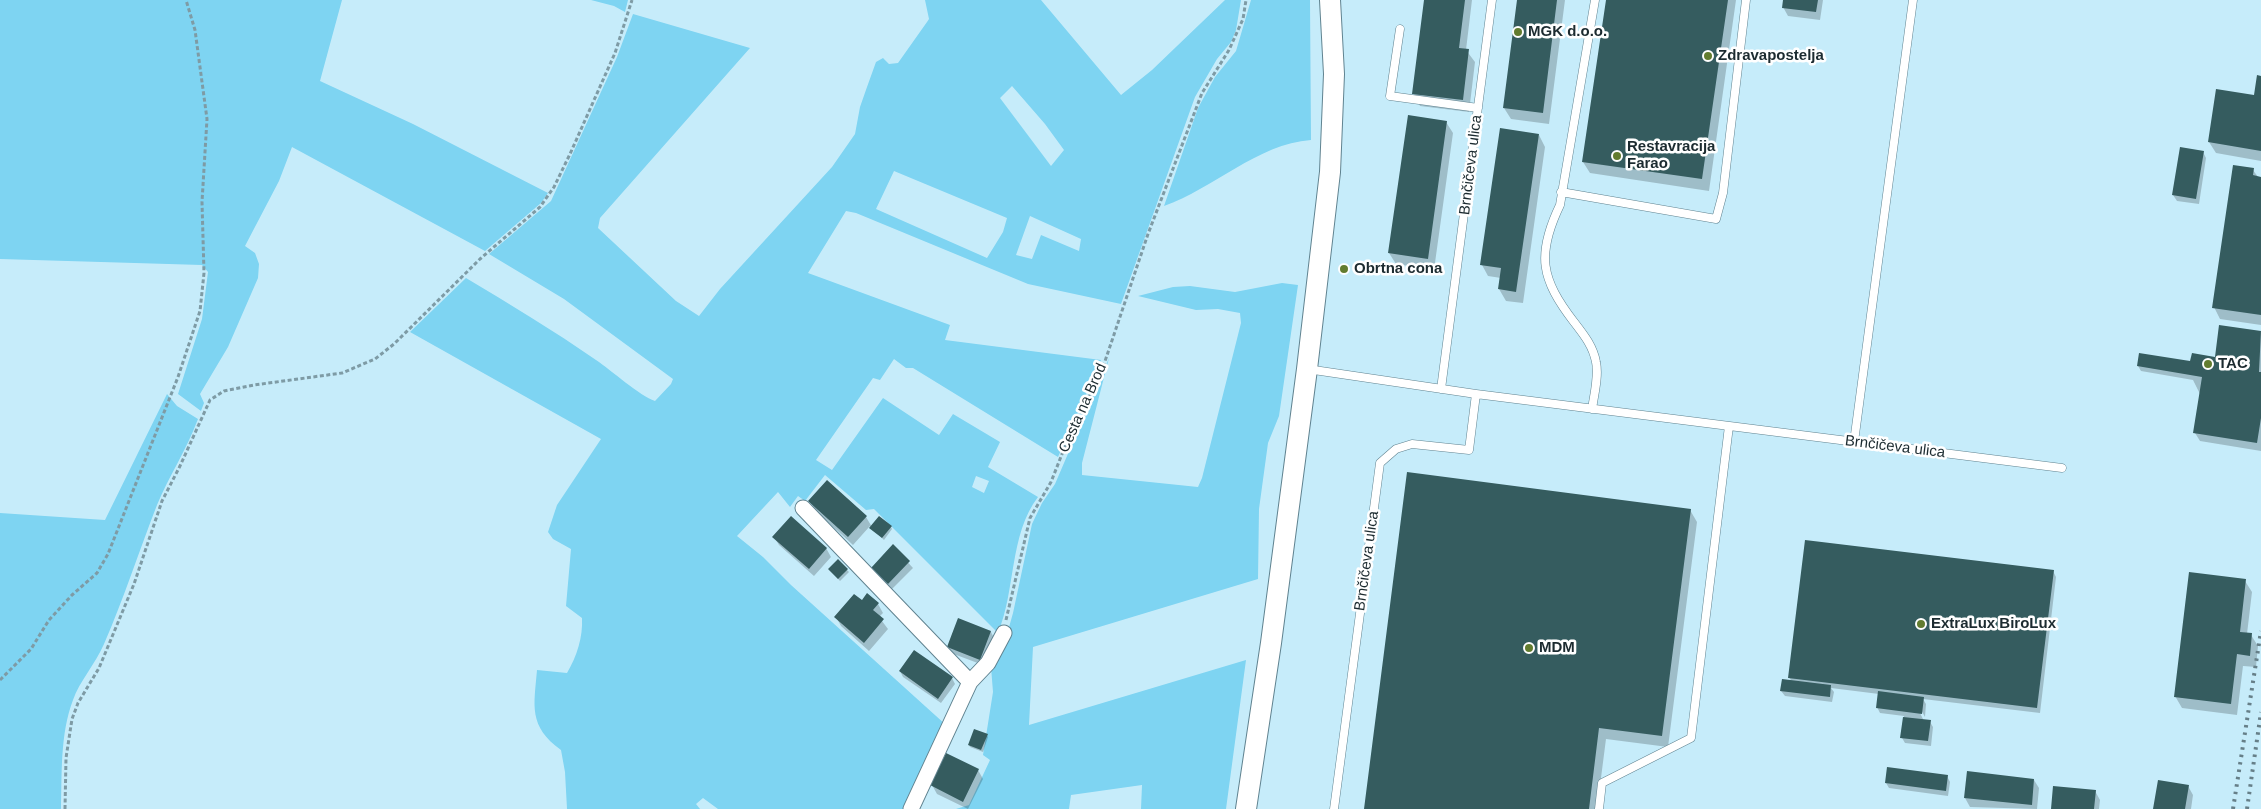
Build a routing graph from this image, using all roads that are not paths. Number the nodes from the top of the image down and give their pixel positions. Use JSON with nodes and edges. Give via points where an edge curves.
{"nodes":[{"id":1,"x":1330,"y":0,"type":"edge"},
{"id":2,"x":1492,"y":0,"type":"edge"},
{"id":3,"x":1595,"y":0,"type":"edge"},
{"id":4,"x":1746,"y":0,"type":"edge"},
{"id":5,"x":1913,"y":0,"type":"edge"},
{"id":6,"x":1400,"y":28,"type":"dead end"},
{"id":7,"x":1478,"y":108,"type":"junction"},
{"id":8,"x":1562,"y":192,"type":"junction"},
{"id":9,"x":1307,"y":369,"type":"junction"},
{"id":10,"x":1441,"y":389,"type":"junction"},
{"id":11,"x":1476,"y":394,"type":"junction"},
{"id":12,"x":1592,"y":409,"type":"junction"},
{"id":13,"x":1729,"y":426,"type":"junction"},
{"id":14,"x":1854,"y":442,"type":"junction"},
{"id":15,"x":2062,"y":468,"type":"dead end"},
{"id":16,"x":803,"y":508,"type":"dead end"},
{"id":17,"x":1004,"y":633,"type":"road end"},
{"id":18,"x":970,"y":682,"type":"junction"},
{"id":19,"x":911,"y":809,"type":"edge"},
{"id":20,"x":1246,"y":809,"type":"edge"},
{"id":21,"x":1334,"y":809,"type":"edge"},
{"id":22,"x":1599,"y":809,"type":"edge"}],
"edges":[{"from":1,"to":9,"type":"street","via":[[1333,128]]},
{"from":2,"to":7,"type":"lane","name":"Brnčičeva ulica"},
{"from":3,"to":8,"type":"lane"},
{"from":4,"to":8,"type":"lane","via":[[1723,193],[1716,219]]},
{"from":5,"to":14,"type":"lane"},
{"from":6,"to":7,"type":"lane","via":[[1390,96]]},
{"from":7,"to":10,"type":"lane","name":"Brnčičeva ulica"},
{"from":8,"to":12,"type":"lane","via":[[1549,230],[1544,263],[1556,300],[1590,343],[1597,364]]},
{"from":9,"to":10,"type":"lane","name":"Brnčičeva ulica"},
{"from":9,"to":20,"type":"street"},
{"from":10,"to":11,"type":"lane","name":"Brnčičeva ulica"},
{"from":11,"to":12,"type":"lane","name":"Brnčičeva ulica"},
{"from":11,"to":21,"type":"lane","name":"Brnčičeva ulica","via":[[1469,450],[1412,444],[1396,449],[1380,463]]},
{"from":12,"to":13,"type":"lane","name":"Brnčičeva ulica"},
{"from":13,"to":14,"type":"lane","name":"Brnčičeva ulica"},
{"from":13,"to":22,"type":"lane","via":[[1691,738],[1602,782]]},
{"from":14,"to":15,"type":"lane","name":"Brnčičeva ulica"},
{"from":16,"to":18,"type":"street"},
{"from":17,"to":18,"type":"street","via":[[988,663]]},
{"from":18,"to":19,"type":"street"}]}
